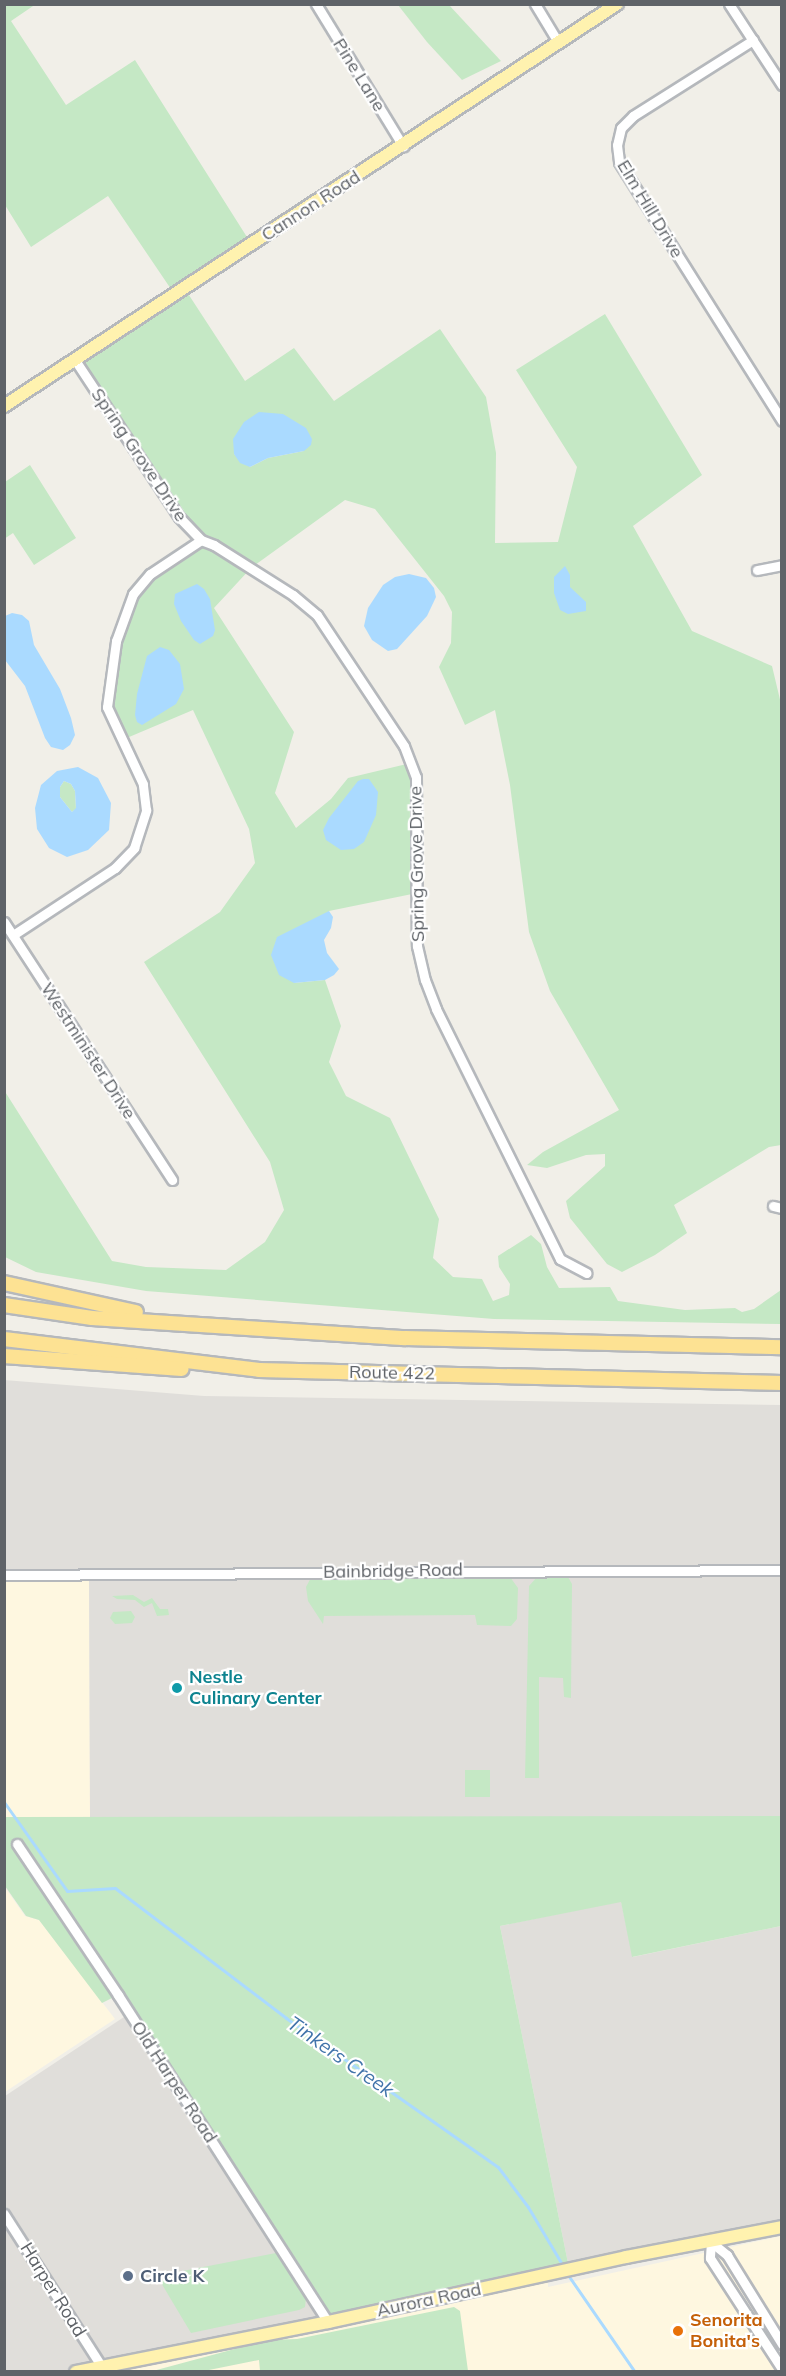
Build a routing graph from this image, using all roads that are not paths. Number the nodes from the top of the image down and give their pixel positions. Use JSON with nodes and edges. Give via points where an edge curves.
{"nodes":[{"id":1,"x":316,"y":4,"type":"edge"},
{"id":2,"x":535,"y":4,"type":"edge"},
{"id":3,"x":617,"y":4,"type":"edge"},
{"id":4,"x":729,"y":4,"type":"edge"},
{"id":5,"x":753,"y":40,"type":"junction"},
{"id":6,"x":558,"y":42,"type":"junction"},
{"id":7,"x":782,"y":85,"type":"edge"},
{"id":8,"x":403,"y":146,"type":"junction"},
{"id":9,"x":75,"y":360,"type":"junction"},
{"id":10,"x":4,"y":406,"type":"edge"},
{"id":11,"x":782,"y":421,"type":"edge"},
{"id":12,"x":201,"y":540,"type":"junction"},
{"id":13,"x":782,"y":565,"type":"edge"},
{"id":14,"x":757,"y":570,"type":"dead end"},
{"id":15,"x":4,"y":922,"type":"edge"},
{"id":16,"x":13,"y":935,"type":"junction"},
{"id":17,"x":172,"y":1180,"type":"dead end"},
{"id":18,"x":586,"y":1273,"type":"dead end"},
{"id":19,"x":4,"y":1283,"type":"edge"},
{"id":20,"x":4,"y":1305,"type":"edge"},
{"id":21,"x":326,"y":1333,"type":"junction"},
{"id":22,"x":4,"y":1339,"type":"edge"},
{"id":23,"x":782,"y":1347,"type":"edge"},
{"id":24,"x":4,"y":1356,"type":"edge"},
{"id":25,"x":259,"y":1370,"type":"junction"},
{"id":26,"x":782,"y":1383,"type":"edge"},
{"id":27,"x":782,"y":1570,"type":"edge"},
{"id":28,"x":4,"y":1575,"type":"edge"},
{"id":29,"x":17,"y":1844,"type":"dead end"},
{"id":30,"x":4,"y":2214,"type":"edge"},
{"id":31,"x":782,"y":2227,"type":"edge"},
{"id":32,"x":711,"y":2242,"type":"junction"},
{"id":33,"x":328,"y":2322,"type":"junction"},
{"id":34,"x":782,"y":2344,"type":"edge"},
{"id":35,"x":103,"y":2369,"type":"edge"},
{"id":36,"x":782,"y":2369,"type":"edge"},
{"id":37,"x":76,"y":2372,"type":"edge"}],
"edges":[{"from":1,"to":8,"type":"street","name":"Pine Lane"},
{"from":2,"to":6,"type":"street"},
{"from":3,"to":6,"type":"main road","name":"Cannon Road"},
{"from":4,"to":5,"type":"street"},
{"from":5,"to":7,"type":"street"},
{"from":5,"to":11,"type":"street","name":"Elm Hill Drive","via":[[633,116],[621,128],[617,146],[619,162]]},
{"from":6,"to":8,"type":"main road","name":"Cannon Road"},
{"from":8,"to":9,"type":"main road","name":"Cannon Road"},
{"from":9,"to":10,"type":"main road","name":"Cannon Road"},
{"from":9,"to":12,"type":"street","name":"Spring Grove Drive","via":[[179,517]]},
{"from":12,"to":16,"type":"street","via":[[150,574],[133,594],[116,641],[107,707],[143,784],[146,810],[134,848],[115,868]]},
{"from":12,"to":18,"type":"street","name":"Spring Grove Drive","via":[[284,590],[317,615],[404,746],[416,777],[417,946],[425,980],[560,1259]]},
{"from":13,"to":14,"type":"street"},
{"from":15,"to":16,"type":"street","name":"Westminister Drive"},
{"from":16,"to":17,"type":"street","name":"Westminister Drive"},
{"from":19,"to":21,"type":"highway","via":[[120,1310]]},
{"from":20,"to":21,"type":"highway","name":"Route 422","via":[[92,1318]]},
{"from":21,"to":23,"type":"highway","name":"Route 422"},
{"from":22,"to":25,"type":"highway","name":"Route 422"},
{"from":24,"to":25,"type":"highway","via":[[151,1368]]},
{"from":25,"to":26,"type":"highway","name":"Route 422"},
{"from":27,"to":28,"type":"street","name":"Bainbridge Road"},
{"from":29,"to":33,"type":"street","name":"Old Harper Road"},
{"from":30,"to":35,"type":"street","name":"Harper Road"},
{"from":31,"to":32,"type":"main road","name":"Aurora Road"},
{"from":32,"to":33,"type":"main road","name":"Aurora Road"},
{"from":32,"to":34,"type":"street","via":[[728,2255]]},
{"from":32,"to":36,"type":"street","via":[[710,2258]]},
{"from":33,"to":35,"type":"main road","name":"Aurora Road"},
{"from":35,"to":37,"type":"main road","name":"Aurora Road"}]}
